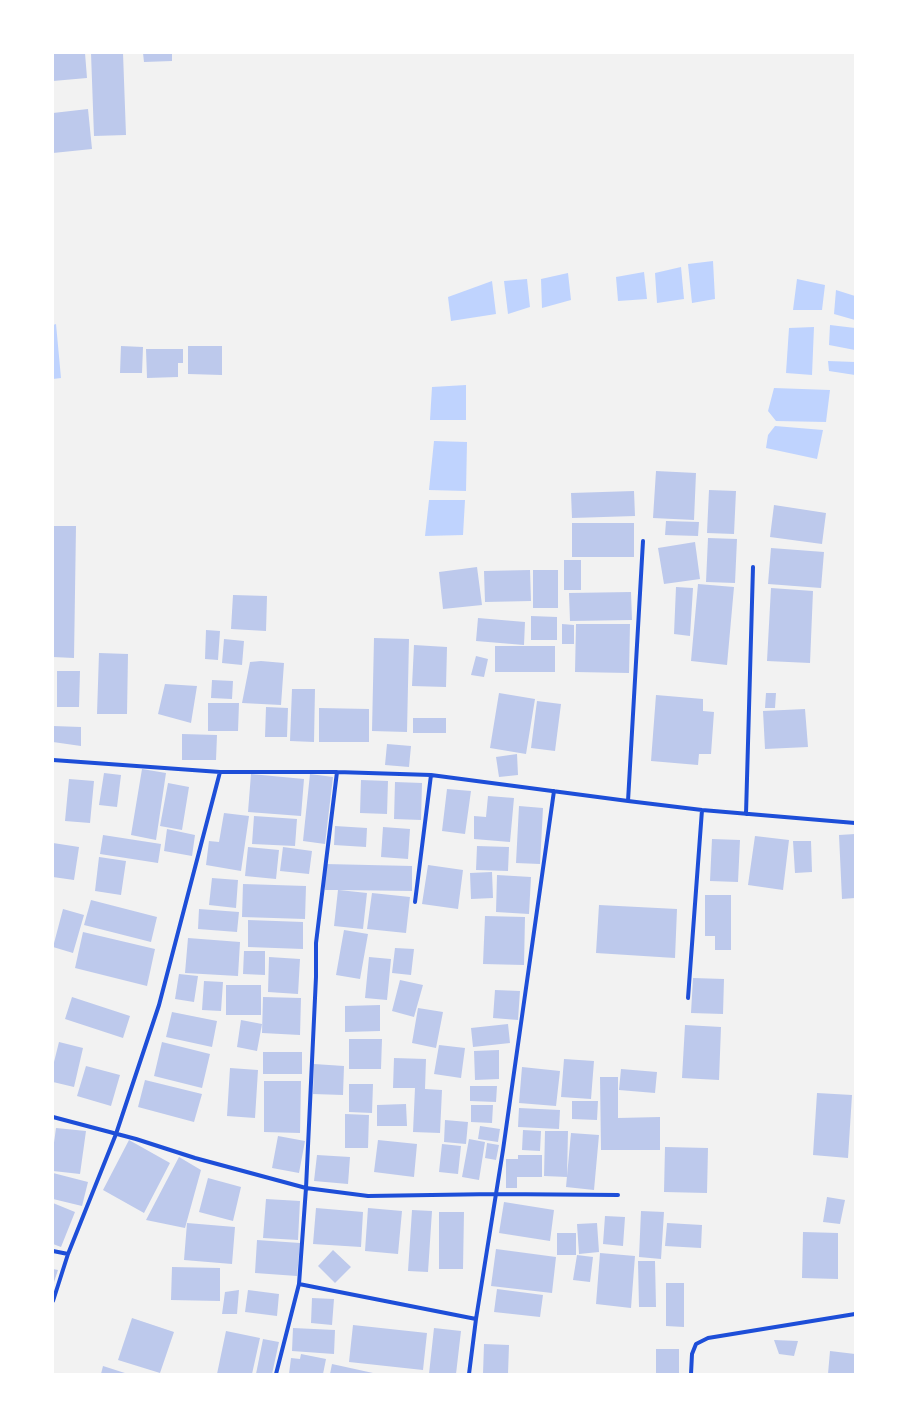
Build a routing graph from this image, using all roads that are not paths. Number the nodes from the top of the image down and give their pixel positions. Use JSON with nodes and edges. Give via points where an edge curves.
{"nodes":[{"id":1,"x":644,"y":542,"type":"dead end"},
{"id":2,"x":753,"y":567,"type":"dead end"},
{"id":3,"x":53,"y":760,"type":"edge"},
{"id":4,"x":220,"y":772,"type":"junction"},
{"id":5,"x":337,"y":772,"type":"junction"},
{"id":6,"x":431,"y":775,"type":"junction"},
{"id":7,"x":554,"y":791,"type":"junction"},
{"id":8,"x":628,"y":801,"type":"junction"},
{"id":9,"x":702,"y":810,"type":"junction"},
{"id":10,"x":746,"y":814,"type":"junction"},
{"id":11,"x":855,"y":823,"type":"edge"},
{"id":12,"x":415,"y":902,"type":"dead end"},
{"id":13,"x":688,"y":998,"type":"dead end"},
{"id":14,"x":53,"y":1117,"type":"edge"},
{"id":15,"x":116,"y":1134,"type":"junction"},
{"id":16,"x":306,"y":1188,"type":"junction"},
{"id":17,"x":495,"y":1194,"type":"junction"},
{"id":18,"x":618,"y":1195,"type":"dead end"},
{"id":19,"x":53,"y":1251,"type":"edge"},
{"id":20,"x":68,"y":1254,"type":"junction"},
{"id":21,"x":299,"y":1284,"type":"junction"},
{"id":22,"x":53,"y":1301,"type":"edge"},
{"id":23,"x":855,"y":1314,"type":"edge"},
{"id":24,"x":476,"y":1319,"type":"junction"},
{"id":25,"x":276,"y":1374,"type":"edge"},
{"id":26,"x":469,"y":1374,"type":"edge"},
{"id":27,"x":691,"y":1374,"type":"edge"}],
"edges":[{"from":1,"to":8,"type":"street"},
{"from":2,"to":10,"type":"street"},
{"from":3,"to":4,"type":"street"},
{"from":4,"to":5,"type":"street"},
{"from":4,"to":15,"type":"street","via":[[158,1005]]},
{"from":5,"to":6,"type":"street"},
{"from":5,"to":16,"type":"street","via":[[316,943]]},
{"from":6,"to":7,"type":"street"},
{"from":6,"to":12,"type":"street"},
{"from":7,"to":8,"type":"street"},
{"from":7,"to":17,"type":"street"},
{"from":8,"to":9,"type":"street"},
{"from":9,"to":10,"type":"street"},
{"from":9,"to":13,"type":"street"},
{"from":10,"to":11,"type":"street"},
{"from":14,"to":15,"type":"street"},
{"from":15,"to":16,"type":"street"},
{"from":15,"to":20,"type":"street"},
{"from":16,"to":17,"type":"street","via":[[368,1196]]},
{"from":16,"to":21,"type":"street"},
{"from":17,"to":18,"type":"street"},
{"from":17,"to":24,"type":"street"},
{"from":19,"to":20,"type":"street"},
{"from":20,"to":22,"type":"street"},
{"from":21,"to":24,"type":"street"},
{"from":21,"to":25,"type":"street"},
{"from":23,"to":27,"type":"street","via":[[708,1338],[696,1344],[692,1354]]},
{"from":24,"to":26,"type":"street"}]}
